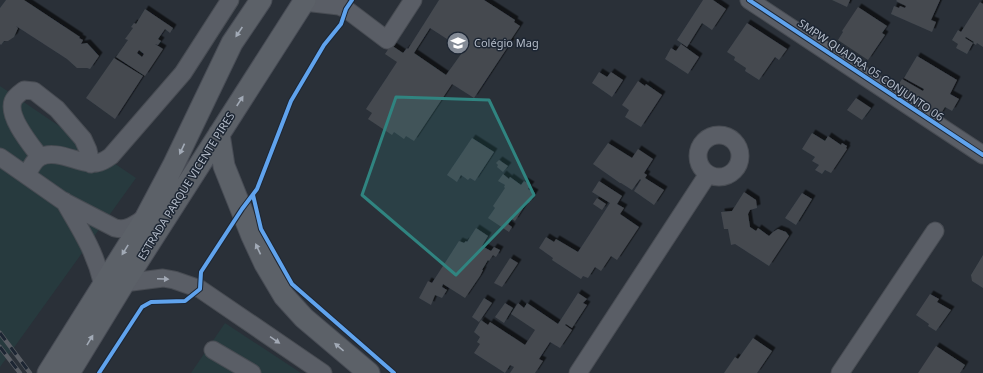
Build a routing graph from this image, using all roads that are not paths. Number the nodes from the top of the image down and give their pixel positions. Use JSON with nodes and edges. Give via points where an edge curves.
{"nodes":[{"id":1,"x":230,"y":0,"type":"edge"},
{"id":2,"x":261,"y":0,"type":"edge"},
{"id":3,"x":413,"y":0,"type":"edge"},
{"id":4,"x":749,"y":0,"type":"edge"},
{"id":5,"x":304,"y":1,"type":"edge"},
{"id":6,"x":337,"y":3,"type":"edge"},
{"id":7,"x":218,"y":134,"type":"junction"},
{"id":8,"x":983,"y":155,"type":"edge"},
{"id":9,"x":40,"y":156,"type":"junction"},
{"id":10,"x":0,"y":157,"type":"edge"},
{"id":11,"x":91,"y":164,"type":"junction"},
{"id":12,"x":708,"y":174,"type":"junction"},
{"id":13,"x":27,"y":175,"type":"junction"},
{"id":14,"x":63,"y":201,"type":"junction"},
{"id":15,"x":146,"y":217,"type":"junction"},
{"id":16,"x":936,"y":231,"type":"dead end"},
{"id":17,"x":124,"y":283,"type":"junction"},
{"id":18,"x":103,"y":285,"type":"junction"},
{"id":19,"x":214,"y":350,"type":"dead end"},
{"id":20,"x":48,"y":373,"type":"edge"},
{"id":21,"x":69,"y":373,"type":"edge"},
{"id":22,"x":252,"y":373,"type":"edge"},
{"id":23,"x":323,"y":373,"type":"edge"},
{"id":24,"x":369,"y":373,"type":"edge"},
{"id":25,"x":578,"y":373,"type":"edge"},
{"id":26,"x":840,"y":373,"type":"edge"}],
"edges":[{"from":1,"to":11,"type":"street","via":[[178,79],[111,156]]},
{"from":2,"to":15,"type":"main road","name":"ESTRADA PARQUE VICENTE PIRES","one_way":true,"via":[[232,43]]},
{"from":3,"to":6,"type":"street","via":[[387,40]]},
{"from":4,"to":8,"type":"street","name":"SMPW QUADRA 05 CONJUNTO 06"},
{"from":5,"to":6,"type":"street"},
{"from":7,"to":5,"type":"main road","name":"ESTRADA PARQUE VICENTE PIRES","one_way":true},
{"from":7,"to":17,"type":"main road","name":"ESTRADA PARQUE VICENTE PIRES"},
{"from":24,"to":7,"type":"main road","one_way":true,"via":[[304,318],[284,296],[252,236],[224,166]]},
{"from":9,"to":11,"type":"street","via":[[62,156]]},
{"from":9,"to":11,"type":"street","via":[[23,134],[12,111],[13,102],[24,90],[34,91],[57,109],[83,139]]},
{"from":9,"to":13,"type":"street"},
{"from":10,"to":13,"type":"street"},
{"from":12,"to":12,"type":"street","via":[[698,157],[702,144],[712,136],[734,134],[740,155],[737,168],[733,173],[720,177]]},
{"from":12,"to":25,"type":"street"},
{"from":13,"to":14,"type":"street"},
{"from":14,"to":15,"type":"street","via":[[122,230]]},
{"from":14,"to":18,"type":"street","via":[[87,240],[99,267]]},
{"from":15,"to":18,"type":"main road","name":"ESTRADA PARQUE VICENTE PIRES","one_way":true},
{"from":16,"to":26,"type":"street"},
{"from":21,"to":17,"type":"main road","name":"ESTRADA PARQUE VICENTE PIRES","one_way":true},
{"from":17,"to":23,"type":"street","one_way":true,"via":[[162,278],[200,289]]},
{"from":18,"to":20,"type":"main road","name":"ESTRADA PARQUE VICENTE PIRES"},
{"from":19,"to":22,"type":"street"}]}
